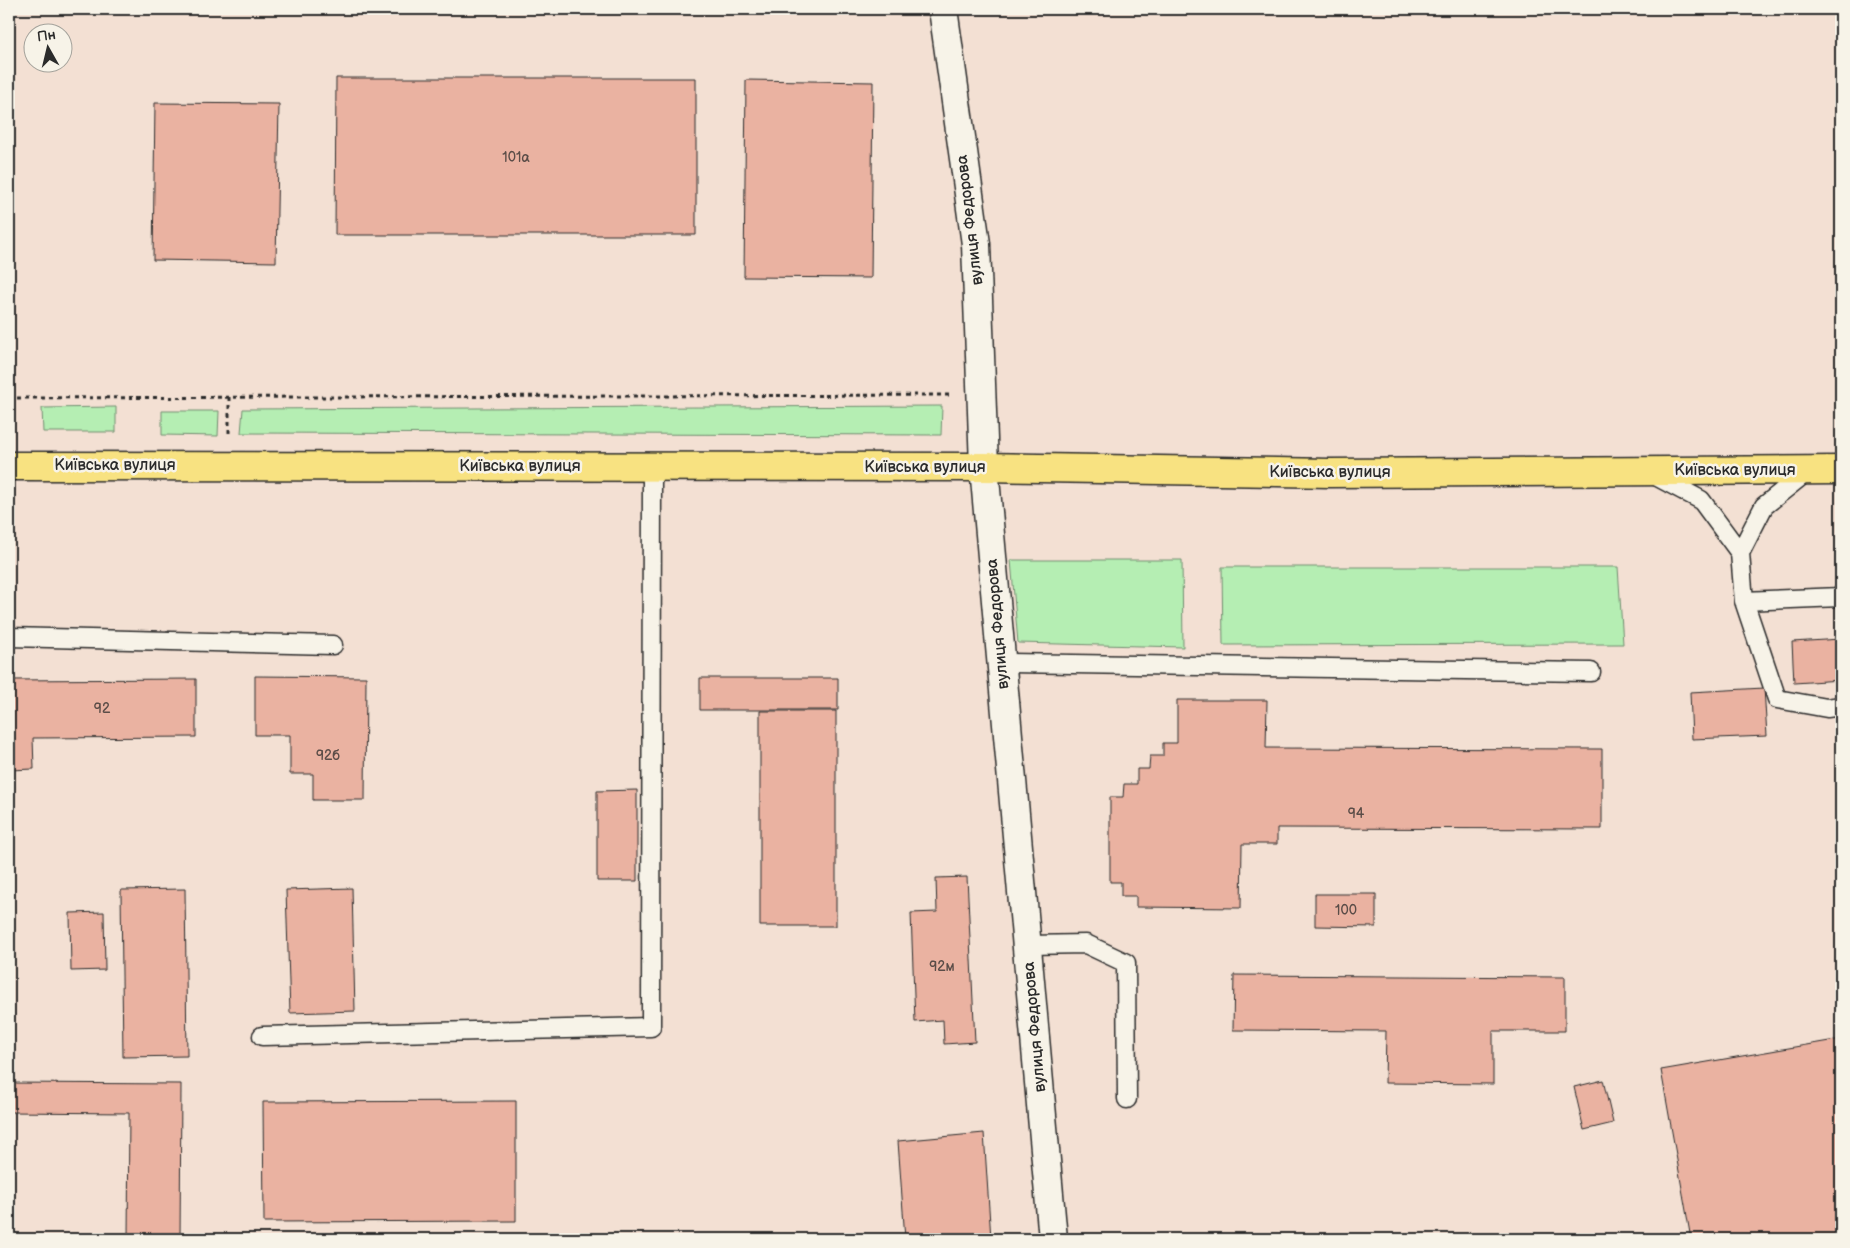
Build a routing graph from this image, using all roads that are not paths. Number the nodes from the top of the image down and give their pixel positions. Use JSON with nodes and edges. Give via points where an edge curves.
{"nodes":[{"id":1,"x":943,"y":9,"type":"edge"},
{"id":2,"x":9,"y":466,"type":"edge"},
{"id":3,"x":652,"y":466,"type":"junction"},
{"id":4,"x":984,"y":468,"type":"junction"},
{"id":5,"x":1809,"y":470,"type":"junction"},
{"id":6,"x":1841,"y":470,"type":"edge"},
{"id":7,"x":1647,"y":471,"type":"junction"},
{"id":8,"x":1740,"y":553,"type":"junction"},
{"id":9,"x":1841,"y":597,"type":"edge"},
{"id":10,"x":1744,"y":601,"type":"junction"},
{"id":11,"x":9,"y":637,"type":"edge"},
{"id":12,"x":333,"y":645,"type":"dead end"},
{"id":13,"x":1002,"y":663,"type":"junction"},
{"id":14,"x":1591,"y":672,"type":"dead end"},
{"id":15,"x":1841,"y":706,"type":"edge"},
{"id":16,"x":1028,"y":945,"type":"junction"},
{"id":17,"x":262,"y":1036,"type":"dead end"},
{"id":18,"x":1127,"y":1099,"type":"dead end"},
{"id":19,"x":1053,"y":1239,"type":"edge"}],
"edges":[{"from":1,"to":4,"type":"street","name":"вулиця Федорова","via":[[976,244]]},
{"from":2,"to":3,"type":"main road","name":"Київська вулиця"},
{"from":3,"to":4,"type":"main road","name":"Київська вулиця"},
{"from":3,"to":17,"type":"lane","via":[[651,1027]]},
{"from":4,"to":7,"type":"main road","name":"Київська вулиця","via":[[1330,473]]},
{"from":4,"to":13,"type":"street","name":"вулиця Федорова"},
{"from":5,"to":6,"type":"main road","name":"Київська вулиця"},
{"from":5,"to":7,"type":"main road","name":"Київська вулиця"},
{"from":5,"to":8,"type":"lane","via":[[1764,506]]},
{"from":7,"to":8,"type":"lane","via":[[1701,500]]},
{"from":8,"to":10,"type":"lane"},
{"from":9,"to":10,"type":"lane"},
{"from":10,"to":15,"type":"lane","via":[[1777,699],[1827,708]]},
{"from":11,"to":12,"type":"lane"},
{"from":13,"to":14,"type":"lane"},
{"from":13,"to":16,"type":"street","name":"вулиця Федорова"},
{"from":16,"to":18,"type":"lane","via":[[1086,944],[1126,963]]},
{"from":16,"to":19,"type":"street","name":"вулиця Федорова"}]}
